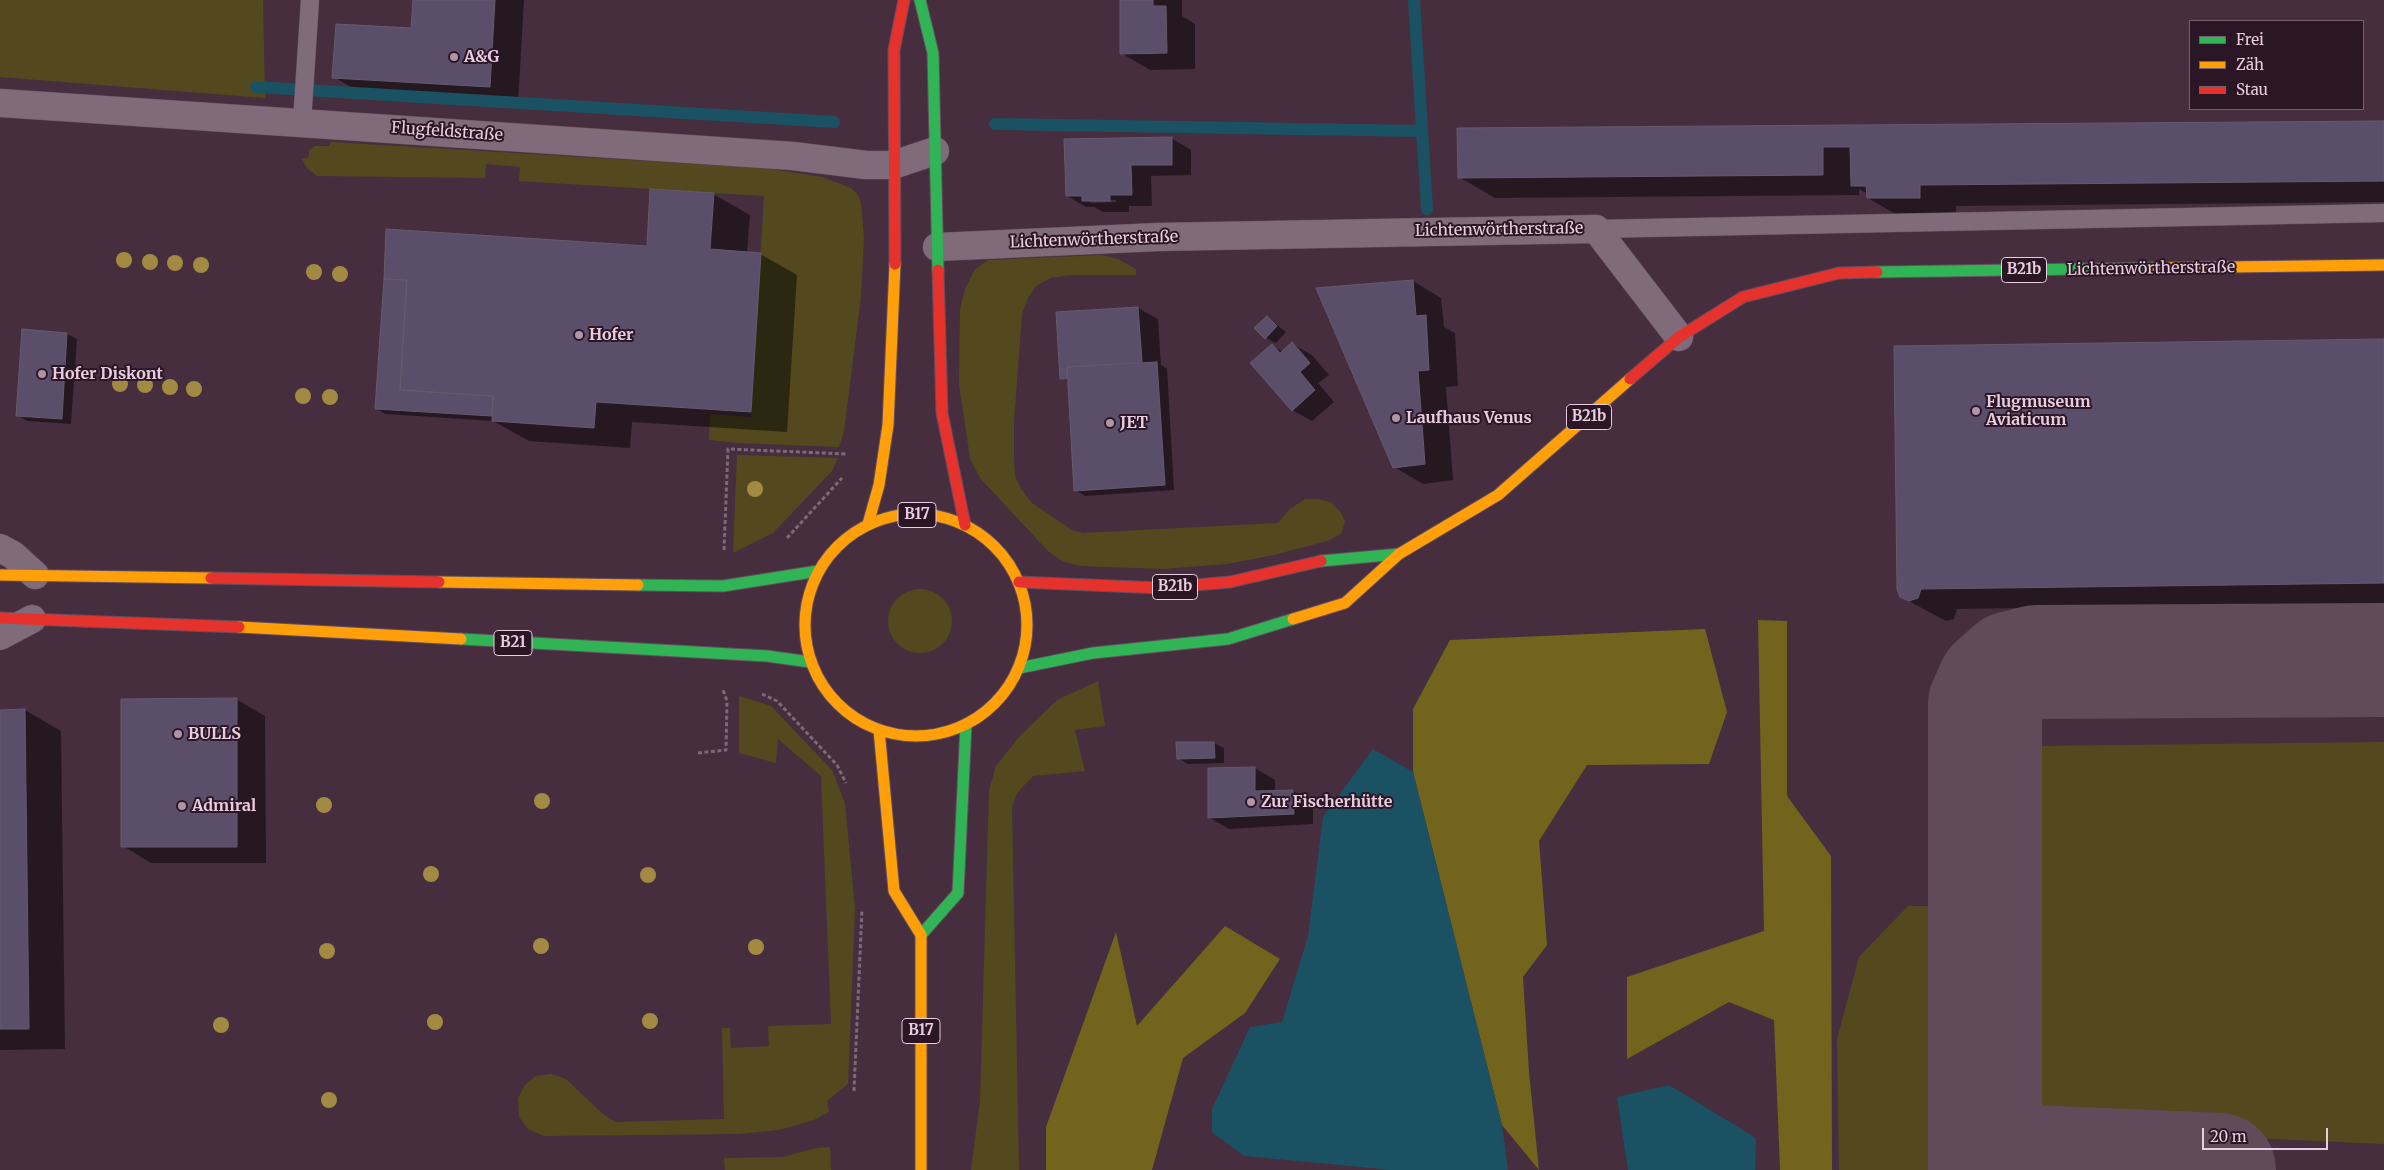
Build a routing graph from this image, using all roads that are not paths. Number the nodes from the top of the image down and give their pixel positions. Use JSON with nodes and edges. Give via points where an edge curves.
{"nodes":[{"id":1,"x":310,"y":0,"type":"edge"},
{"id":2,"x":904,"y":0,"type":"edge"},
{"id":3,"x":920,"y":0,"type":"edge"},
{"id":4,"x":303,"y":102,"type":"junction"},
{"id":5,"x":0,"y":103,"type":"edge"},
{"id":6,"x":935,"y":151,"type":"junction"},
{"id":7,"x":894,"y":165,"type":"junction"},
{"id":8,"x":2384,"y":213,"type":"edge"},
{"id":9,"x":1596,"y":229,"type":"junction"},
{"id":10,"x":937,"y":247,"type":"junction"},
{"id":11,"x":2384,"y":266,"type":"edge"},
{"id":12,"x":1679,"y":337,"type":"junction"},
{"id":13,"x":868,"y":524,"type":"junction"},
{"id":14,"x":965,"y":525,"type":"junction"},
{"id":15,"x":0,"y":548,"type":"edge"},
{"id":16,"x":1399,"y":554,"type":"junction"},
{"id":17,"x":818,"y":571,"type":"junction"},
{"id":18,"x":0,"y":575,"type":"edge"},
{"id":19,"x":35,"y":575,"type":"junction"},
{"id":20,"x":1019,"y":582,"type":"junction"},
{"id":21,"x":0,"y":618,"type":"edge"},
{"id":22,"x":32,"y":619,"type":"junction"},
{"id":23,"x":0,"y":636,"type":"edge"},
{"id":24,"x":810,"y":662,"type":"junction"},
{"id":25,"x":1019,"y":668,"type":"junction"},
{"id":26,"x":966,"y":724,"type":"junction"},
{"id":27,"x":879,"y":730,"type":"junction"},
{"id":28,"x":921,"y":935,"type":"junction"},
{"id":29,"x":921,"y":1170,"type":"edge"}],
"edges":[{"from":1,"to":4,"type":"lane"},
{"from":2,"to":7,"type":"main road","via":[[894,50]]},
{"from":3,"to":6,"type":"main road","via":[[933,53]]},
{"from":4,"to":5,"type":"street","name":"Flugfeldstraße","via":[[274,120]]},
{"from":4,"to":7,"type":"street","name":"Flugfeldstraße","via":[[866,165]]},
{"from":6,"to":7,"type":"street","name":"Flugfeldstraße"},
{"from":6,"to":10,"type":"main road"},
{"from":7,"to":13,"type":"main road","via":[[895,294],[888,425],[879,485]]},
{"from":8,"to":9,"type":"lane"},
{"from":9,"to":10,"type":"street","name":"Lichtenwörtherstraße","via":[[1158,237]]},
{"from":9,"to":12,"type":"street","name":"Lichtenwörtherstraße"},
{"from":10,"to":14,"type":"main road","via":[[942,413]]},
{"from":11,"to":12,"type":"main road","name":"Lichtenwörtherstraße","number":"B21b","via":[[1839,273],[1743,297]]},
{"from":12,"to":16,"type":"main road","number":"B21b","via":[[1498,495]]},
{"from":13,"to":14,"type":"main road","number":"B17","via":[[900,515],[934,515]]},
{"from":13,"to":17,"type":"main road","number":"B17","via":[[836,546]]},
{"from":14,"to":20,"type":"main road","number":"B17","via":[[996,547]]},
{"from":15,"to":19,"type":"street"},
{"from":16,"to":20,"type":"main road","number":"B21b","via":[[1329,559],[1230,582],[1161,588]]},
{"from":16,"to":25,"type":"main road","number":"B21b","via":[[1345,603],[1228,639],[1093,653]]},
{"from":17,"to":19,"type":"main road","via":[[723,586]]},
{"from":17,"to":24,"type":"main road","number":"B17","via":[[807,598],[804,622]]},
{"from":18,"to":19,"type":"main road"},
{"from":20,"to":25,"type":"main road","number":"B17","via":[[1027,610],[1027,639]]},
{"from":21,"to":22,"type":"main road","number":"B21"},
{"from":22,"to":23,"type":"street"},
{"from":22,"to":24,"type":"main road","number":"B21","via":[[767,656]]},
{"from":24,"to":27,"type":"main road","number":"B17","via":[[823,687],[848,714]]},
{"from":25,"to":26,"type":"main road","number":"B17","via":[[996,702]]},
{"from":26,"to":27,"type":"main road","number":"B17","via":[[938,735],[910,736]]},
{"from":26,"to":28,"type":"main road","via":[[958,893]]},
{"from":27,"to":28,"type":"main road","via":[[894,891]]},
{"from":28,"to":29,"type":"main road","number":"B17"}]}
